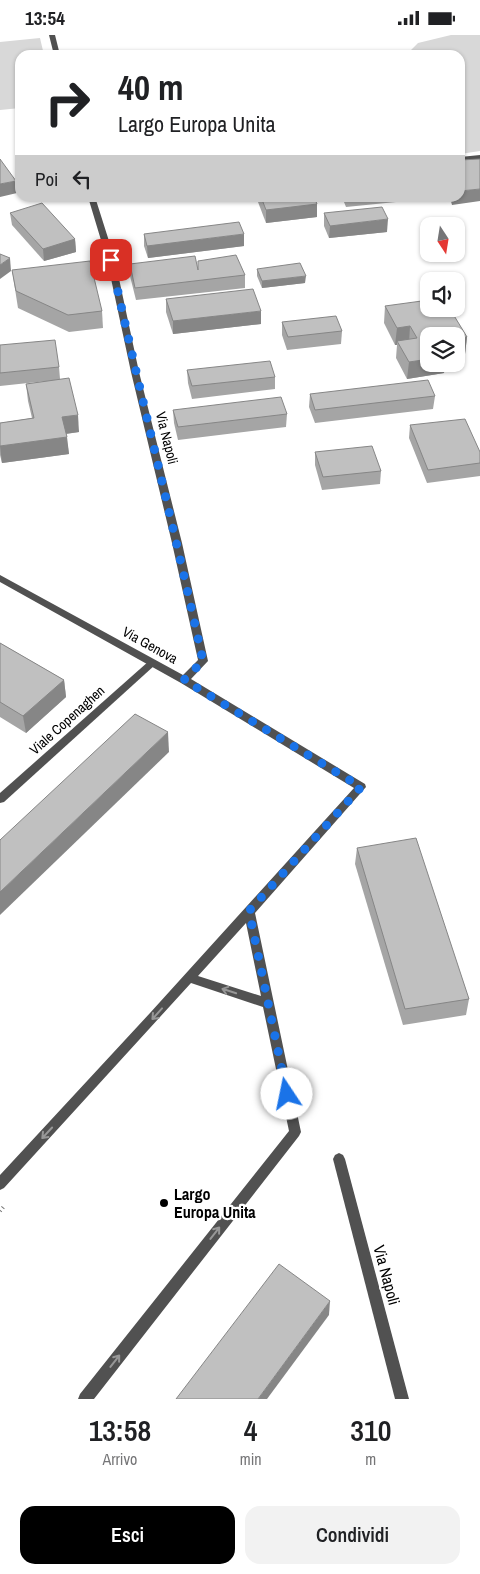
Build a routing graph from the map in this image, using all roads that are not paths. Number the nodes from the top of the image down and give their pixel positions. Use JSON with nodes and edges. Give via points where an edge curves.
{"nodes":[{"id":1,"x":52,"y":35,"type":"edge"},
{"id":2,"x":56,"y":50,"type":"edge"},
{"id":3,"x":480,"y":157,"type":"edge"},
{"id":4,"x":465,"y":158,"type":"edge"},
{"id":5,"x":93,"y":202,"type":"edge"},
{"id":6,"x":0,"y":578,"type":"edge"},
{"id":7,"x":152,"y":663,"type":"junction"},
{"id":8,"x":184,"y":680,"type":"junction"},
{"id":9,"x":0,"y":799,"type":"edge"},
{"id":10,"x":249,"y":911,"type":"junction"},
{"id":11,"x":190,"y":977,"type":"junction"},
{"id":12,"x":268,"y":1004,"type":"junction"},
{"id":13,"x":338,"y":1159,"type":"dead end"},
{"id":14,"x":0,"y":1184,"type":"edge"},
{"id":15,"x":85,"y":1399,"type":"edge"},
{"id":16,"x":402,"y":1399,"type":"edge"}],
"edges":[{"from":1,"to":2,"type":"street"},
{"from":3,"to":4,"type":"street"},
{"from":5,"to":8,"type":"street","name":"Via Napoli","via":[[111,260],[203,661]]},
{"from":6,"to":7,"type":"street","name":"Via Genova"},
{"from":7,"to":8,"type":"street","name":"Via Genova"},
{"from":7,"to":9,"type":"street","name":"Viale Copenaghen"},
{"from":8,"to":10,"type":"street","name":"Via Genova","via":[[361,787]]},
{"from":10,"to":11,"type":"street"},
{"from":10,"to":12,"type":"street"},
{"from":12,"to":11,"type":"street","one_way":true},
{"from":11,"to":14,"type":"street","one_way":true},
{"from":15,"to":12,"type":"street","one_way":true,"via":[[294,1132]]},
{"from":13,"to":16,"type":"street","name":"Via Napoli"}]}
